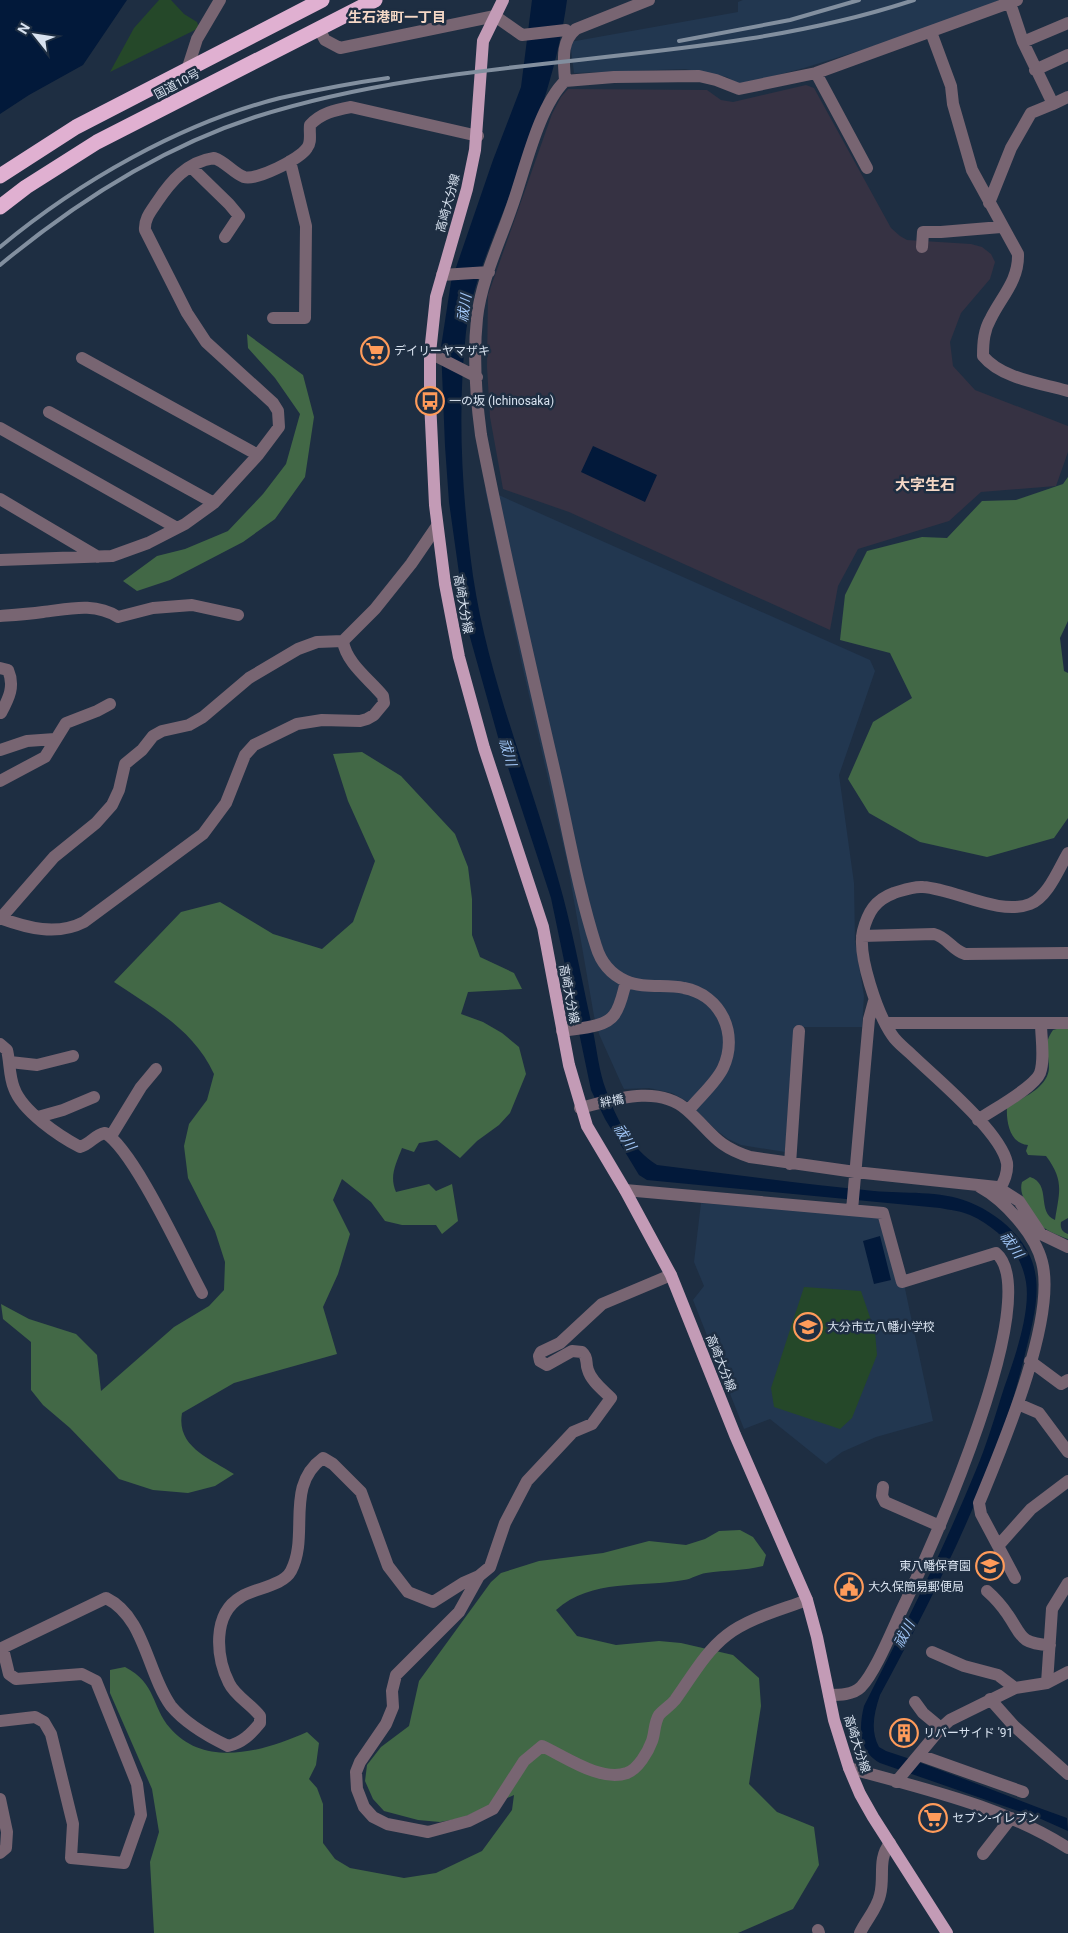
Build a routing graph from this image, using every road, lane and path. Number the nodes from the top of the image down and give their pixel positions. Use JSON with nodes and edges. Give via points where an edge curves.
{"nodes":[{"id":1,"x":220,"y":0,"type":"edge"},
{"id":2,"x":322,"y":0,"type":"edge"},
{"id":3,"x":375,"y":0,"type":"edge"},
{"id":4,"x":503,"y":0,"type":"edge"},
{"id":5,"x":649,"y":0,"type":"edge"},
{"id":6,"x":1014,"y":2,"type":"edge"},
{"id":7,"x":495,"y":16,"type":"junction"},
{"id":8,"x":1068,"y":23,"type":"edge"},
{"id":9,"x":320,"y":28,"type":"junction"},
{"id":10,"x":568,"y":32,"type":"junction"},
{"id":11,"x":931,"y":32,"type":"junction"},
{"id":12,"x":1022,"y":42,"type":"junction"},
{"id":13,"x":1068,"y":55,"type":"edge"},
{"id":14,"x":188,"y":67,"type":"junction"},
{"id":15,"x":1035,"y":70,"type":"junction"},
{"id":16,"x":816,"y":73,"type":"junction"},
{"id":17,"x":565,"y":81,"type":"junction"},
{"id":18,"x":1068,"y":97,"type":"edge"},
{"id":19,"x":1053,"y":104,"type":"junction"},
{"id":20,"x":478,"y":136,"type":"junction"},
{"id":21,"x":290,"y":162,"type":"junction"},
{"id":22,"x":191,"y":167,"type":"junction"},
{"id":23,"x":867,"y":168,"type":"dead end"},
{"id":24,"x":0,"y":176,"type":"edge"},
{"id":25,"x":990,"y":203,"type":"junction"},
{"id":26,"x":0,"y":207,"type":"edge"},
{"id":27,"x":1001,"y":226,"type":"junction"},
{"id":28,"x":225,"y":237,"type":"dead end"},
{"id":29,"x":922,"y":247,"type":"dead end"},
{"id":30,"x":485,"y":272,"type":"junction"},
{"id":31,"x":446,"y":274,"type":"junction"},
{"id":32,"x":273,"y":318,"type":"dead end"},
{"id":33,"x":434,"y":356,"type":"junction"},
{"id":34,"x":82,"y":358,"type":"dead end"},
{"id":35,"x":474,"y":375,"type":"junction"},
{"id":36,"x":1068,"y":391,"type":"edge"},
{"id":37,"x":49,"y":412,"type":"dead end"},
{"id":38,"x":0,"y":428,"type":"edge"},
{"id":39,"x":258,"y":455,"type":"junction"},
{"id":40,"x":0,"y":499,"type":"edge"},
{"id":41,"x":214,"y":503,"type":"junction"},
{"id":42,"x":437,"y":526,"type":"junction"},
{"id":43,"x":177,"y":528,"type":"junction"},
{"id":44,"x":98,"y":557,"type":"junction"},
{"id":45,"x":0,"y":560,"type":"edge"},
{"id":46,"x":238,"y":615,"type":"dead end"},
{"id":47,"x":0,"y":616,"type":"edge"},
{"id":48,"x":344,"y":641,"type":"junction"},
{"id":49,"x":0,"y":668,"type":"edge"},
{"id":50,"x":110,"y":704,"type":"dead end"},
{"id":51,"x":1,"y":713,"type":"edge"},
{"id":52,"x":55,"y":739,"type":"junction"},
{"id":53,"x":0,"y":750,"type":"edge"},
{"id":54,"x":0,"y":781,"type":"edge"},
{"id":55,"x":1067,"y":858,"type":"edge"},
{"id":56,"x":0,"y":918,"type":"edge"},
{"id":57,"x":862,"y":936,"type":"junction"},
{"id":58,"x":1068,"y":953,"type":"edge"},
{"id":59,"x":626,"y":982,"type":"junction"},
{"id":60,"x":874,"y":1001,"type":"junction"},
{"id":61,"x":885,"y":1023,"type":"junction"},
{"id":62,"x":1041,"y":1023,"type":"junction"},
{"id":63,"x":1068,"y":1023,"type":"edge"},
{"id":64,"x":566,"y":1030,"type":"junction"},
{"id":65,"x":799,"y":1031,"type":"dead end"},
{"id":66,"x":0,"y":1044,"type":"edge"},
{"id":67,"x":73,"y":1056,"type":"dead end"},
{"id":68,"x":10,"y":1062,"type":"junction"},
{"id":69,"x":156,"y":1069,"type":"dead end"},
{"id":70,"x":94,"y":1097,"type":"dead end"},
{"id":71,"x":586,"y":1106,"type":"junction"},
{"id":72,"x":688,"y":1111,"type":"junction"},
{"id":73,"x":38,"y":1117,"type":"junction"},
{"id":74,"x":978,"y":1120,"type":"junction"},
{"id":75,"x":111,"y":1136,"type":"junction"},
{"id":76,"x":790,"y":1164,"type":"junction"},
{"id":77,"x":855,"y":1175,"type":"junction"},
{"id":78,"x":976,"y":1184,"type":"junction"},
{"id":79,"x":1000,"y":1188,"type":"junction"},
{"id":80,"x":625,"y":1190,"type":"junction"},
{"id":81,"x":852,"y":1207,"type":"junction"},
{"id":82,"x":1068,"y":1247,"type":"edge"},
{"id":83,"x":671,"y":1275,"type":"junction"},
{"id":84,"x":202,"y":1293,"type":"dead end"},
{"id":85,"x":1030,"y":1361,"type":"junction"},
{"id":86,"x":1068,"y":1380,"type":"edge"},
{"id":87,"x":1018,"y":1404,"type":"junction"},
{"id":88,"x":1068,"y":1452,"type":"edge"},
{"id":89,"x":1068,"y":1481,"type":"edge"},
{"id":90,"x":883,"y":1487,"type":"dead end"},
{"id":91,"x":940,"y":1526,"type":"junction"},
{"id":92,"x":998,"y":1546,"type":"junction"},
{"id":93,"x":479,"y":1576,"type":"junction"},
{"id":94,"x":1015,"y":1578,"type":"dead end"},
{"id":95,"x":1068,"y":1583,"type":"edge"},
{"id":96,"x":987,"y":1590,"type":"dead end"},
{"id":97,"x":807,"y":1600,"type":"junction"},
{"id":98,"x":1050,"y":1645,"type":"junction"},
{"id":99,"x":2,"y":1649,"type":"edge"},
{"id":100,"x":932,"y":1652,"type":"dead end"},
{"id":101,"x":1068,"y":1672,"type":"edge"},
{"id":102,"x":1047,"y":1683,"type":"junction"},
{"id":103,"x":1015,"y":1688,"type":"junction"},
{"id":104,"x":829,"y":1695,"type":"junction"},
{"id":105,"x":990,"y":1700,"type":"junction"},
{"id":106,"x":915,"y":1702,"type":"dead end"},
{"id":107,"x":0,"y":1721,"type":"edge"},
{"id":108,"x":941,"y":1728,"type":"junction"},
{"id":109,"x":916,"y":1758,"type":"junction"},
{"id":110,"x":849,"y":1768,"type":"junction"},
{"id":111,"x":1068,"y":1774,"type":"edge"},
{"id":112,"x":899,"y":1779,"type":"junction"},
{"id":113,"x":1023,"y":1792,"type":"dead end"},
{"id":114,"x":0,"y":1799,"type":"edge"},
{"id":115,"x":1011,"y":1818,"type":"junction"},
{"id":116,"x":890,"y":1843,"type":"junction"},
{"id":117,"x":1068,"y":1848,"type":"edge"},
{"id":118,"x":0,"y":1853,"type":"edge"},
{"id":119,"x":983,"y":1854,"type":"dead end"},
{"id":120,"x":860,"y":1933,"type":"edge"},
{"id":121,"x":947,"y":1933,"type":"edge"}],
"edges":[{"from":1,"to":14,"type":"street","via":[[197,39]]},
{"from":2,"to":14,"type":"highway","name":"国道10号"},
{"from":3,"to":9,"type":"highway","name":"国道10号"},
{"from":4,"to":7,"type":"main road","name":"高崎大分線"},
{"from":5,"to":10,"type":"street"},
{"from":6,"to":11,"type":"street"},
{"from":6,"to":12,"type":"street"},
{"from":7,"to":9,"type":"street","via":[[340,48],[325,40]]},
{"from":7,"to":10,"type":"street","via":[[522,35]]},
{"from":7,"to":20,"type":"main road","name":"高崎大分線","via":[[483,41]]},
{"from":8,"to":12,"type":"street"},
{"from":9,"to":26,"type":"highway","name":"国道10号","via":[[97,142]]},
{"from":10,"to":17,"type":"street","via":[[564,49]]},
{"from":11,"to":16,"type":"street"},
{"from":11,"to":25,"type":"street","via":[[951,86],[972,170]]},
{"from":12,"to":15,"type":"street"},
{"from":13,"to":15,"type":"street"},
{"from":14,"to":24,"type":"highway","name":"国道10号","via":[[76,127]]},
{"from":15,"to":19,"type":"street"},
{"from":16,"to":17,"type":"street","via":[[739,90],[699,76]]},
{"from":16,"to":23,"type":"street"},
{"from":17,"to":30,"type":"street","via":[[545,112]]},
{"from":18,"to":19,"type":"street"},
{"from":19,"to":25,"type":"street","via":[[1031,113],[1011,148]]},
{"from":20,"to":21,"type":"street","via":[[351,107],[315,119],[310,125],[310,144],[306,151]]},
{"from":20,"to":31,"type":"main road","name":"高崎大分線"},
{"from":21,"to":22,"type":"street","via":[[251,178],[214,158]]},
{"from":21,"to":32,"type":"street","via":[[306,226],[305,318]]},
{"from":22,"to":28,"type":"street","via":[[239,216]]},
{"from":22,"to":39,"type":"street","via":[[170,183],[147,217],[145,230],[186,313],[206,342],[278,411],[279,427]]},
{"from":25,"to":27,"type":"street"},
{"from":27,"to":29,"type":"street","via":[[923,232]]},
{"from":27,"to":36,"type":"street","via":[[1013,242],[1018,264],[1010,288],[990,319],[983,339],[983,356],[1004,371]]},
{"from":30,"to":31,"type":"street"},
{"from":30,"to":35,"type":"street","via":[[477,318]]},
{"from":31,"to":33,"type":"main road","name":"高崎大分線","via":[[433,316]]},
{"from":33,"to":35,"type":"street"},
{"from":33,"to":42,"type":"main road","name":"高崎大分線","via":[[430,401]]},
{"from":34,"to":39,"type":"street"},
{"from":35,"to":59,"type":"street","via":[[484,450],[583,903],[601,961]]},
{"from":37,"to":41,"type":"street"},
{"from":38,"to":43,"type":"street"},
{"from":39,"to":41,"type":"street"},
{"from":40,"to":44,"type":"street"},
{"from":41,"to":43,"type":"street"},
{"from":42,"to":48,"type":"street","via":[[375,609]]},
{"from":42,"to":64,"type":"main road","name":"高崎大分線","via":[[459,657],[484,748],[543,928]]},
{"from":43,"to":44,"type":"street","via":[[122,553]]},
{"from":44,"to":45,"type":"street"},
{"from":46,"to":47,"type":"street","via":[[192,605],[153,608],[118,617],[106,610],[74,606]]},
{"from":48,"to":56,"type":"street","via":[[317,642],[298,649],[249,678],[203,718],[152,736],[145,747],[125,764],[112,805],[96,823],[54,857]]},
{"from":48,"to":56,"type":"street","via":[[355,665],[383,696],[384,703],[374,715],[360,721],[332,719],[297,724],[254,745],[245,756],[226,803],[203,834],[84,922],[57,931]]},
{"from":49,"to":51,"type":"street","via":[[8,670],[12,680],[9,699]]},
{"from":50,"to":52,"type":"street","via":[[66,723]]},
{"from":52,"to":53,"type":"street","via":[[27,741]]},
{"from":52,"to":54,"type":"street","via":[[45,757]]},
{"from":55,"to":57,"type":"street","via":[[1041,897],[1030,904],[1006,906],[916,887],[878,901],[870,910]]},
{"from":57,"to":58,"type":"street","via":[[934,934],[965,954]]},
{"from":57,"to":60,"type":"street"},
{"from":59,"to":64,"type":"street","via":[[614,1016],[601,1023]]},
{"from":59,"to":72,"type":"street","via":[[688,988],[711,1000],[721,1012],[729,1035],[726,1060],[722,1070]]},
{"from":60,"to":61,"type":"street"},
{"from":60,"to":77,"type":"street","via":[[869,1019]]},
{"from":61,"to":62,"type":"street"},
{"from":61,"to":74,"type":"street","via":[[893,1036]]},
{"from":62,"to":63,"type":"street"},
{"from":62,"to":74,"type":"street","via":[[1040,1074]]},
{"from":64,"to":71,"type":"main road","name":"高崎大分線"},
{"from":65,"to":76,"type":"street"},
{"from":66,"to":68,"type":"street","via":[[7,1050]]},
{"from":67,"to":68,"type":"street","via":[[37,1065]]},
{"from":68,"to":73,"type":"street","via":[[14,1090]]},
{"from":69,"to":75,"type":"street"},
{"from":70,"to":73,"type":"street"},
{"from":71,"to":72,"type":"street","name":"絆橋","via":[[632,1097],[658,1097]]},
{"from":71,"to":80,"type":"main road","name":"高崎大分線","via":[[601,1152]]},
{"from":72,"to":76,"type":"street","name":"絆橋","via":[[718,1142],[734,1152]]},
{"from":73,"to":75,"type":"street","via":[[63,1138],[80,1147],[88,1145],[97,1134],[105,1132]]},
{"from":74,"to":79,"type":"street","via":[[1006,1161],[1006,1174]]},
{"from":75,"to":84,"type":"street","via":[[136,1170]]},
{"from":76,"to":77,"type":"street","name":"絆橋"},
{"from":77,"to":78,"type":"street","name":"絆橋"},
{"from":77,"to":81,"type":"street"},
{"from":78,"to":79,"type":"street","name":"絆橋"},
{"from":78,"to":85,"type":"street","via":[[1012,1212],[1042,1261],[1044,1302]]},
{"from":79,"to":82,"type":"street","via":[[1019,1201],[1041,1234]]},
{"from":80,"to":81,"type":"street"},
{"from":80,"to":83,"type":"main road","name":"高崎大分線"},
{"from":81,"to":91,"type":"street","via":[[883,1213],[902,1282],[996,1253],[1003,1259],[1009,1289],[1000,1349],[992,1382]]},
{"from":83,"to":93,"type":"street","via":[[602,1304],[560,1343],[541,1352],[539,1358],[546,1365],[572,1351],[584,1354],[591,1377],[611,1398],[592,1424],[573,1432],[527,1482],[505,1523],[490,1567]]},
{"from":83,"to":97,"type":"main road","name":"高崎大分線","via":[[721,1402]]},
{"from":85,"to":86,"type":"street","via":[[1060,1384]]},
{"from":85,"to":87,"type":"street"},
{"from":87,"to":88,"type":"street","via":[[1039,1413]]},
{"from":87,"to":92,"type":"street","via":[[980,1502],[981,1514]]},
{"from":89,"to":92,"type":"street","via":[[1031,1509]]},
{"from":90,"to":91,"type":"street","via":[[882,1496],[886,1502]]},
{"from":91,"to":104,"type":"street","via":[[864,1683],[853,1693]]},
{"from":92,"to":94,"type":"street"},
{"from":93,"to":97,"type":"street","via":[[459,1612],[396,1675],[393,1707],[386,1724],[356,1772],[357,1789],[364,1807],[387,1824],[428,1832],[493,1809],[524,1761],[542,1746],[596,1771],[613,1776],[629,1772],[640,1763],[652,1741],[661,1713],[674,1702],[699,1664],[727,1635],[752,1621]]},
{"from":93,"to":99,"type":"street","via":[[433,1602],[408,1592],[388,1566],[361,1492],[323,1458],[314,1465],[301,1489],[296,1552],[291,1572],[240,1597],[222,1623],[218,1639],[229,1683],[260,1716],[260,1723],[251,1734],[237,1744],[228,1746],[206,1736],[170,1704],[130,1621],[119,1604],[106,1598]]},
{"from":95,"to":98,"type":"street","via":[[1052,1609]]},
{"from":96,"to":98,"type":"street","via":[[1010,1616],[1019,1635],[1038,1645]]},
{"from":97,"to":104,"type":"main road","name":"高崎大分線"},
{"from":98,"to":102,"type":"street"},
{"from":99,"to":107,"type":"street","via":[[9,1674],[16,1679],[82,1674],[96,1681],[137,1784],[141,1815],[124,1863],[72,1858],[73,1824],[51,1734],[44,1722],[35,1717]]},
{"from":100,"to":103,"type":"street","via":[[964,1666],[998,1675]]},
{"from":101,"to":102,"type":"street"},
{"from":102,"to":103,"type":"street"},
{"from":103,"to":105,"type":"street"},
{"from":104,"to":110,"type":"main road","name":"高崎大分線"},
{"from":105,"to":108,"type":"street"},
{"from":105,"to":111,"type":"street"},
{"from":106,"to":108,"type":"street"},
{"from":108,"to":109,"type":"street"},
{"from":109,"to":112,"type":"street"},
{"from":109,"to":113,"type":"street"},
{"from":110,"to":112,"type":"street"},
{"from":110,"to":116,"type":"main road","name":"高崎大分線"},
{"from":112,"to":115,"type":"street"},
{"from":114,"to":118,"type":"street","via":[[7,1832],[6,1848]]},
{"from":115,"to":117,"type":"street"},
{"from":115,"to":119,"type":"street"},
{"from":116,"to":120,"type":"street","via":[[881,1862],[879,1900]]},
{"from":116,"to":121,"type":"main road","name":"高崎大分線"}]}
